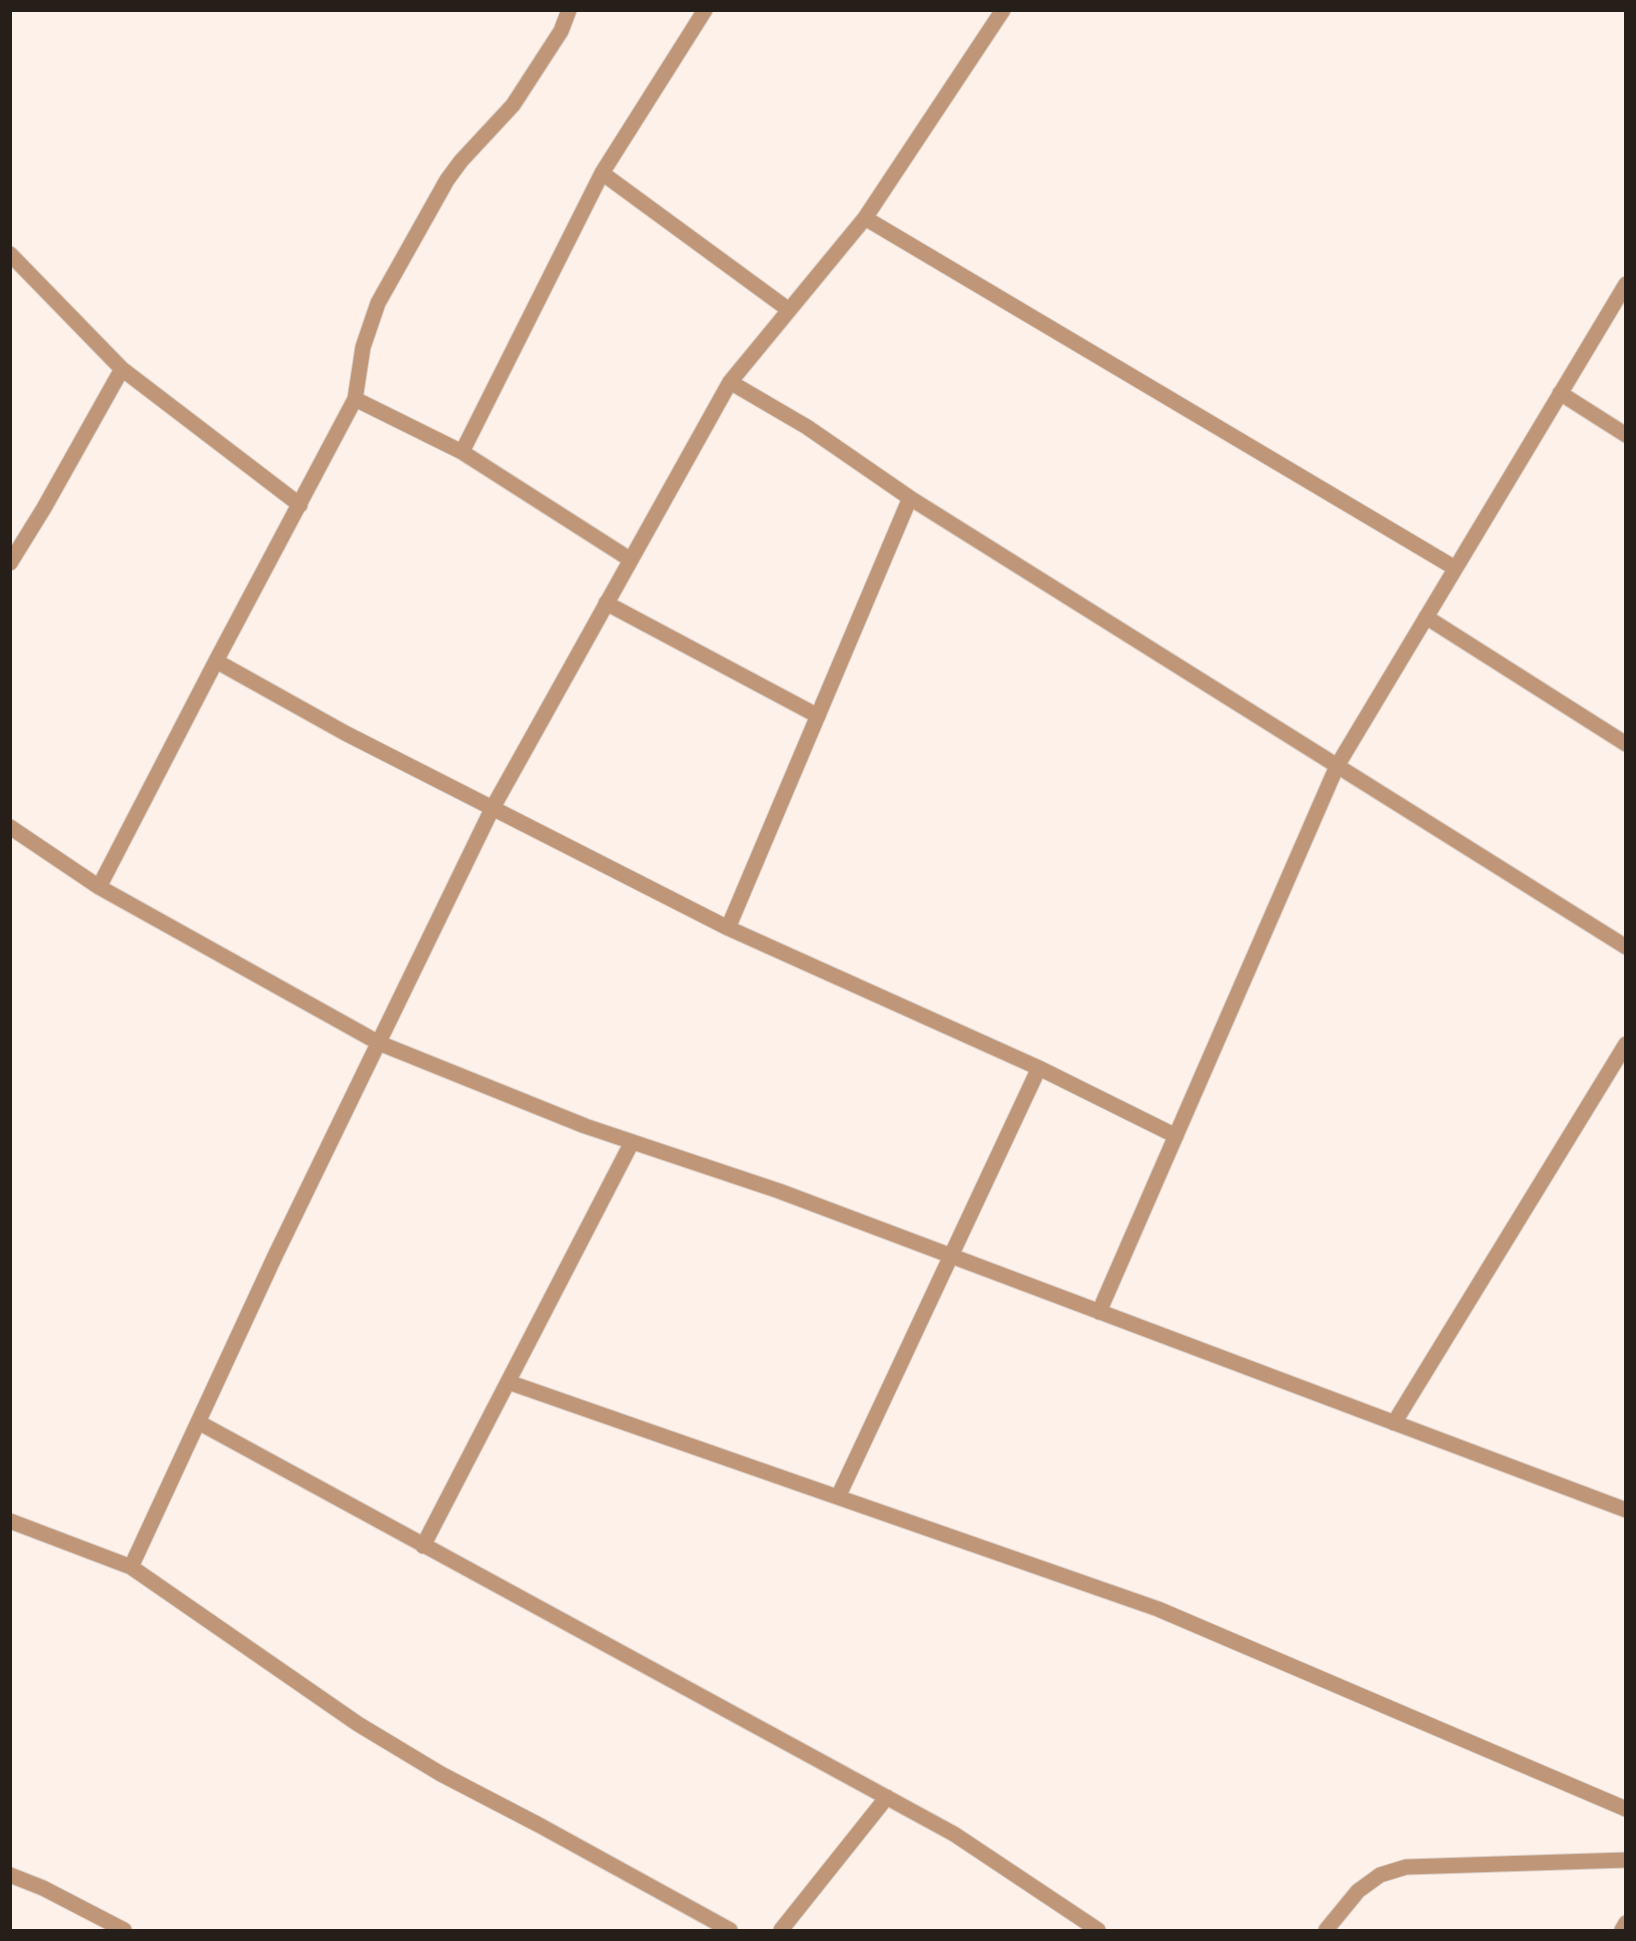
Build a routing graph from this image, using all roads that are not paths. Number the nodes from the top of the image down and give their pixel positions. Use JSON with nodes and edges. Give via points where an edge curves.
{"nodes":[{"id":1,"x":569,"y":10,"type":"edge"},
{"id":2,"x":705,"y":10,"type":"edge"},
{"id":3,"x":1003,"y":10,"type":"edge"},
{"id":4,"x":602,"y":173,"type":"junction"},
{"id":5,"x":865,"y":218,"type":"junction"},
{"id":6,"x":10,"y":254,"type":"edge"},
{"id":7,"x":1626,"y":284,"type":"edge"},
{"id":8,"x":789,"y":310,"type":"junction"},
{"id":9,"x":122,"y":369,"type":"junction"},
{"id":10,"x":730,"y":382,"type":"junction"},
{"id":11,"x":1560,"y":393,"type":"junction"},
{"id":12,"x":355,"y":399,"type":"junction"},
{"id":13,"x":1626,"y":435,"type":"edge"},
{"id":14,"x":462,"y":452,"type":"junction"},
{"id":15,"x":910,"y":498,"type":"junction"},
{"id":16,"x":300,"y":505,"type":"junction"},
{"id":17,"x":631,"y":560,"type":"junction"},
{"id":18,"x":10,"y":563,"type":"edge"},
{"id":19,"x":1455,"y":568,"type":"junction"},
{"id":20,"x":606,"y":603,"type":"junction"},
{"id":21,"x":1426,"y":617,"type":"junction"},
{"id":22,"x":216,"y":661,"type":"junction"},
{"id":23,"x":818,"y":716,"type":"junction"},
{"id":24,"x":1626,"y":744,"type":"edge"},
{"id":25,"x":1337,"y":766,"type":"junction"},
{"id":26,"x":492,"y":809,"type":"junction"},
{"id":27,"x":10,"y":827,"type":"edge"},
{"id":28,"x":99,"y":887,"type":"junction"},
{"id":29,"x":728,"y":928,"type":"junction"},
{"id":30,"x":1623,"y":938,"type":"edge"},
{"id":31,"x":380,"y":1043,"type":"junction"},
{"id":32,"x":1626,"y":1044,"type":"edge"},
{"id":33,"x":1039,"y":1068,"type":"junction"},
{"id":34,"x":1176,"y":1136,"type":"junction"},
{"id":35,"x":632,"y":1142,"type":"junction"},
{"id":36,"x":951,"y":1256,"type":"junction"},
{"id":37,"x":1099,"y":1312,"type":"junction"},
{"id":38,"x":508,"y":1382,"type":"junction"},
{"id":39,"x":198,"y":1422,"type":"junction"},
{"id":40,"x":1394,"y":1423,"type":"junction"},
{"id":41,"x":838,"y":1497,"type":"junction"},
{"id":42,"x":1626,"y":1510,"type":"edge"},
{"id":43,"x":10,"y":1521,"type":"edge"},
{"id":44,"x":423,"y":1546,"type":"junction"},
{"id":45,"x":131,"y":1567,"type":"junction"},
{"id":46,"x":887,"y":1797,"type":"junction"},
{"id":47,"x":1626,"y":1809,"type":"edge"},
{"id":48,"x":1626,"y":1860,"type":"edge"},
{"id":49,"x":10,"y":1875,"type":"edge"},
{"id":50,"x":1626,"y":1923,"type":"edge"},
{"id":51,"x":124,"y":1930,"type":"edge"},
{"id":52,"x":730,"y":1930,"type":"edge"},
{"id":53,"x":781,"y":1930,"type":"edge"},
{"id":54,"x":1098,"y":1930,"type":"edge"},
{"id":55,"x":1326,"y":1930,"type":"edge"},
{"id":56,"x":1622,"y":1930,"type":"edge"}],
"edges":[{"from":1,"to":12,"type":"street","via":[[556,39],[513,105],[447,180],[378,303],[363,347]]},
{"from":2,"to":4,"type":"street"},
{"from":3,"to":5,"type":"street"},
{"from":4,"to":8,"type":"street"},
{"from":4,"to":14,"type":"street"},
{"from":5,"to":8,"type":"street"},
{"from":5,"to":19,"type":"street"},
{"from":6,"to":9,"type":"street"},
{"from":7,"to":11,"type":"street"},
{"from":8,"to":10,"type":"street"},
{"from":9,"to":16,"type":"street"},
{"from":9,"to":18,"type":"street"},
{"from":10,"to":15,"type":"street","via":[[807,427]]},
{"from":10,"to":17,"type":"street"},
{"from":11,"to":13,"type":"street"},
{"from":11,"to":19,"type":"street"},
{"from":12,"to":14,"type":"street"},
{"from":12,"to":16,"type":"street"},
{"from":14,"to":17,"type":"street"},
{"from":15,"to":23,"type":"street"},
{"from":15,"to":25,"type":"street"},
{"from":16,"to":22,"type":"street"},
{"from":17,"to":20,"type":"street"},
{"from":19,"to":21,"type":"street"},
{"from":20,"to":23,"type":"street"},
{"from":20,"to":26,"type":"street"},
{"from":21,"to":24,"type":"street"},
{"from":21,"to":25,"type":"street"},
{"from":22,"to":26,"type":"street"},
{"from":22,"to":28,"type":"street"},
{"from":23,"to":29,"type":"street"},
{"from":25,"to":30,"type":"street"},
{"from":25,"to":34,"type":"street"},
{"from":26,"to":29,"type":"street"},
{"from":26,"to":31,"type":"street"},
{"from":27,"to":28,"type":"street"},
{"from":28,"to":31,"type":"street"},
{"from":29,"to":33,"type":"street"},
{"from":31,"to":35,"type":"street"},
{"from":31,"to":39,"type":"street"},
{"from":32,"to":40,"type":"street"},
{"from":33,"to":34,"type":"street"},
{"from":33,"to":36,"type":"street"},
{"from":34,"to":37,"type":"street"},
{"from":35,"to":36,"type":"street"},
{"from":35,"to":38,"type":"street"},
{"from":36,"to":37,"type":"street"},
{"from":36,"to":41,"type":"street"},
{"from":37,"to":40,"type":"street"},
{"from":38,"to":41,"type":"street"},
{"from":38,"to":44,"type":"street"},
{"from":39,"to":44,"type":"street"},
{"from":39,"to":45,"type":"street"},
{"from":40,"to":42,"type":"street"},
{"from":41,"to":47,"type":"street","via":[[1158,1609]]},
{"from":43,"to":45,"type":"street"},
{"from":44,"to":46,"type":"street"},
{"from":45,"to":52,"type":"street","via":[[367,1729],[441,1774]]},
{"from":46,"to":53,"type":"street"},
{"from":46,"to":54,"type":"street","via":[[954,1834]]},
{"from":48,"to":55,"type":"street","via":[[1406,1867],[1380,1875],[1358,1891]]},
{"from":49,"to":51,"type":"street"},
{"from":50,"to":56,"type":"street"}]}
